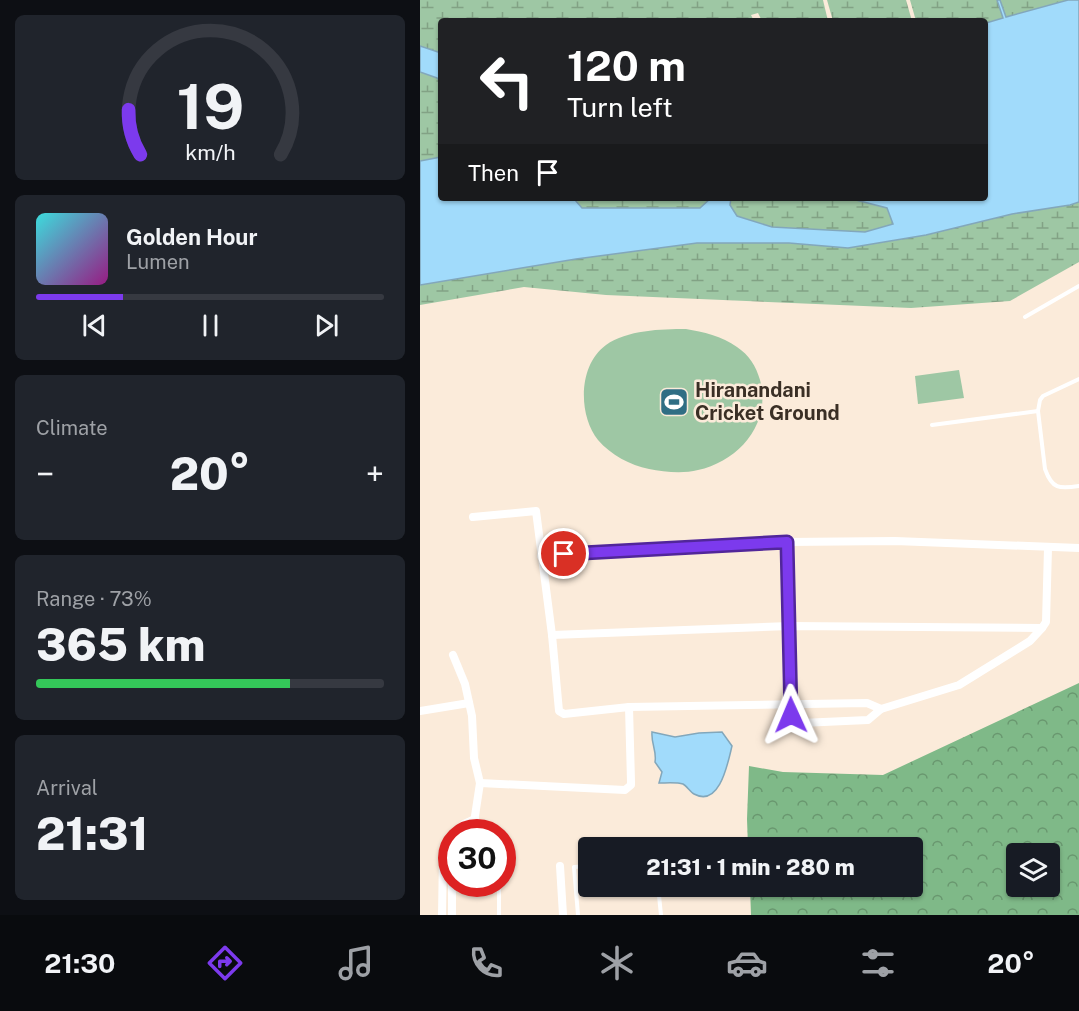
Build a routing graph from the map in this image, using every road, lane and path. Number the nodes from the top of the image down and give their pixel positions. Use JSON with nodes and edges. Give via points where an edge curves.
{"nodes":[{"id":1,"x":1079,"y":286,"type":"edge"},
{"id":2,"x":1024,"y":317,"type":"dead end"},
{"id":3,"x":1079,"y":379,"type":"edge"},
{"id":4,"x":1038,"y":411,"type":"junction"},
{"id":5,"x":932,"y":425,"type":"dead end"},
{"id":6,"x":1079,"y":486,"type":"edge"},
{"id":7,"x":473,"y":517,"type":"dead end"},
{"id":8,"x":787,"y":542,"type":"junction"},
{"id":9,"x":1048,"y":548,"type":"junction"},
{"id":10,"x":1079,"y":548,"type":"edge"},
{"id":11,"x":541,"y":556,"type":"junction"},
{"id":12,"x":790,"y":626,"type":"junction"},
{"id":13,"x":1042,"y":628,"type":"junction"},
{"id":14,"x":552,"y":635,"type":"junction"},
{"id":15,"x":453,"y":656,"type":"dead end"},
{"id":16,"x":469,"y":703,"type":"junction"},
{"id":17,"x":791,"y":703,"type":"junction"},
{"id":18,"x":629,"y":707,"type":"junction"},
{"id":19,"x":881,"y":709,"type":"junction"},
{"id":20,"x":420,"y":711,"type":"edge"},
{"id":21,"x":480,"y":783,"type":"junction"},
{"id":22,"x":475,"y":819,"type":"edge"},
{"id":23,"x":560,"y":866,"type":"dead end"},
{"id":24,"x":578,"y":867,"type":"edge"},
{"id":25,"x":442,"y":897,"type":"edge"},
{"id":26,"x":452,"y":897,"type":"edge"},
{"id":27,"x":499,"y":897,"type":"edge"},
{"id":28,"x":659,"y":897,"type":"edge"},
{"id":29,"x":442,"y":915,"type":"edge"},
{"id":30,"x":452,"y":915,"type":"edge"},
{"id":31,"x":499,"y":915,"type":"edge"},
{"id":32,"x":563,"y":915,"type":"edge"},
{"id":33,"x":578,"y":915,"type":"edge"},
{"id":34,"x":661,"y":915,"type":"edge"}],
"edges":[{"from":1,"to":2,"type":"lane"},
{"from":3,"to":4,"type":"lane","via":[[1043,396]]},
{"from":4,"to":5,"type":"lane"},
{"from":4,"to":6,"type":"lane","via":[[1048,479],[1059,488]]},
{"from":7,"to":11,"type":"street","via":[[536,511]]},
{"from":8,"to":9,"type":"street","via":[[895,541]]},
{"from":8,"to":11,"type":"street"},
{"from":8,"to":12,"type":"street"},
{"from":9,"to":10,"type":"street"},
{"from":9,"to":13,"type":"street","via":[[1046,622]]},
{"from":11,"to":14,"type":"street"},
{"from":12,"to":13,"type":"street"},
{"from":12,"to":14,"type":"street"},
{"from":12,"to":17,"type":"street"},
{"from":13,"to":19,"type":"street","via":[[1030,641],[958,685]]},
{"from":14,"to":18,"type":"street","via":[[561,713]]},
{"from":15,"to":16,"type":"street"},
{"from":16,"to":20,"type":"street"},
{"from":16,"to":21,"type":"street"},
{"from":17,"to":18,"type":"street"},
{"from":17,"to":19,"type":"street","via":[[867,703]]},
{"from":17,"to":19,"type":"street","via":[[791,715],[801,723],[868,720]]},
{"from":18,"to":21,"type":"street","via":[[628,789]]},
{"from":21,"to":22,"type":"street"},
{"from":23,"to":32,"type":"street"},
{"from":24,"to":33,"type":"lane","via":[[574,867]]},
{"from":25,"to":29,"type":"street"},
{"from":26,"to":30,"type":"street"},
{"from":27,"to":31,"type":"lane"},
{"from":28,"to":34,"type":"lane"}]}
